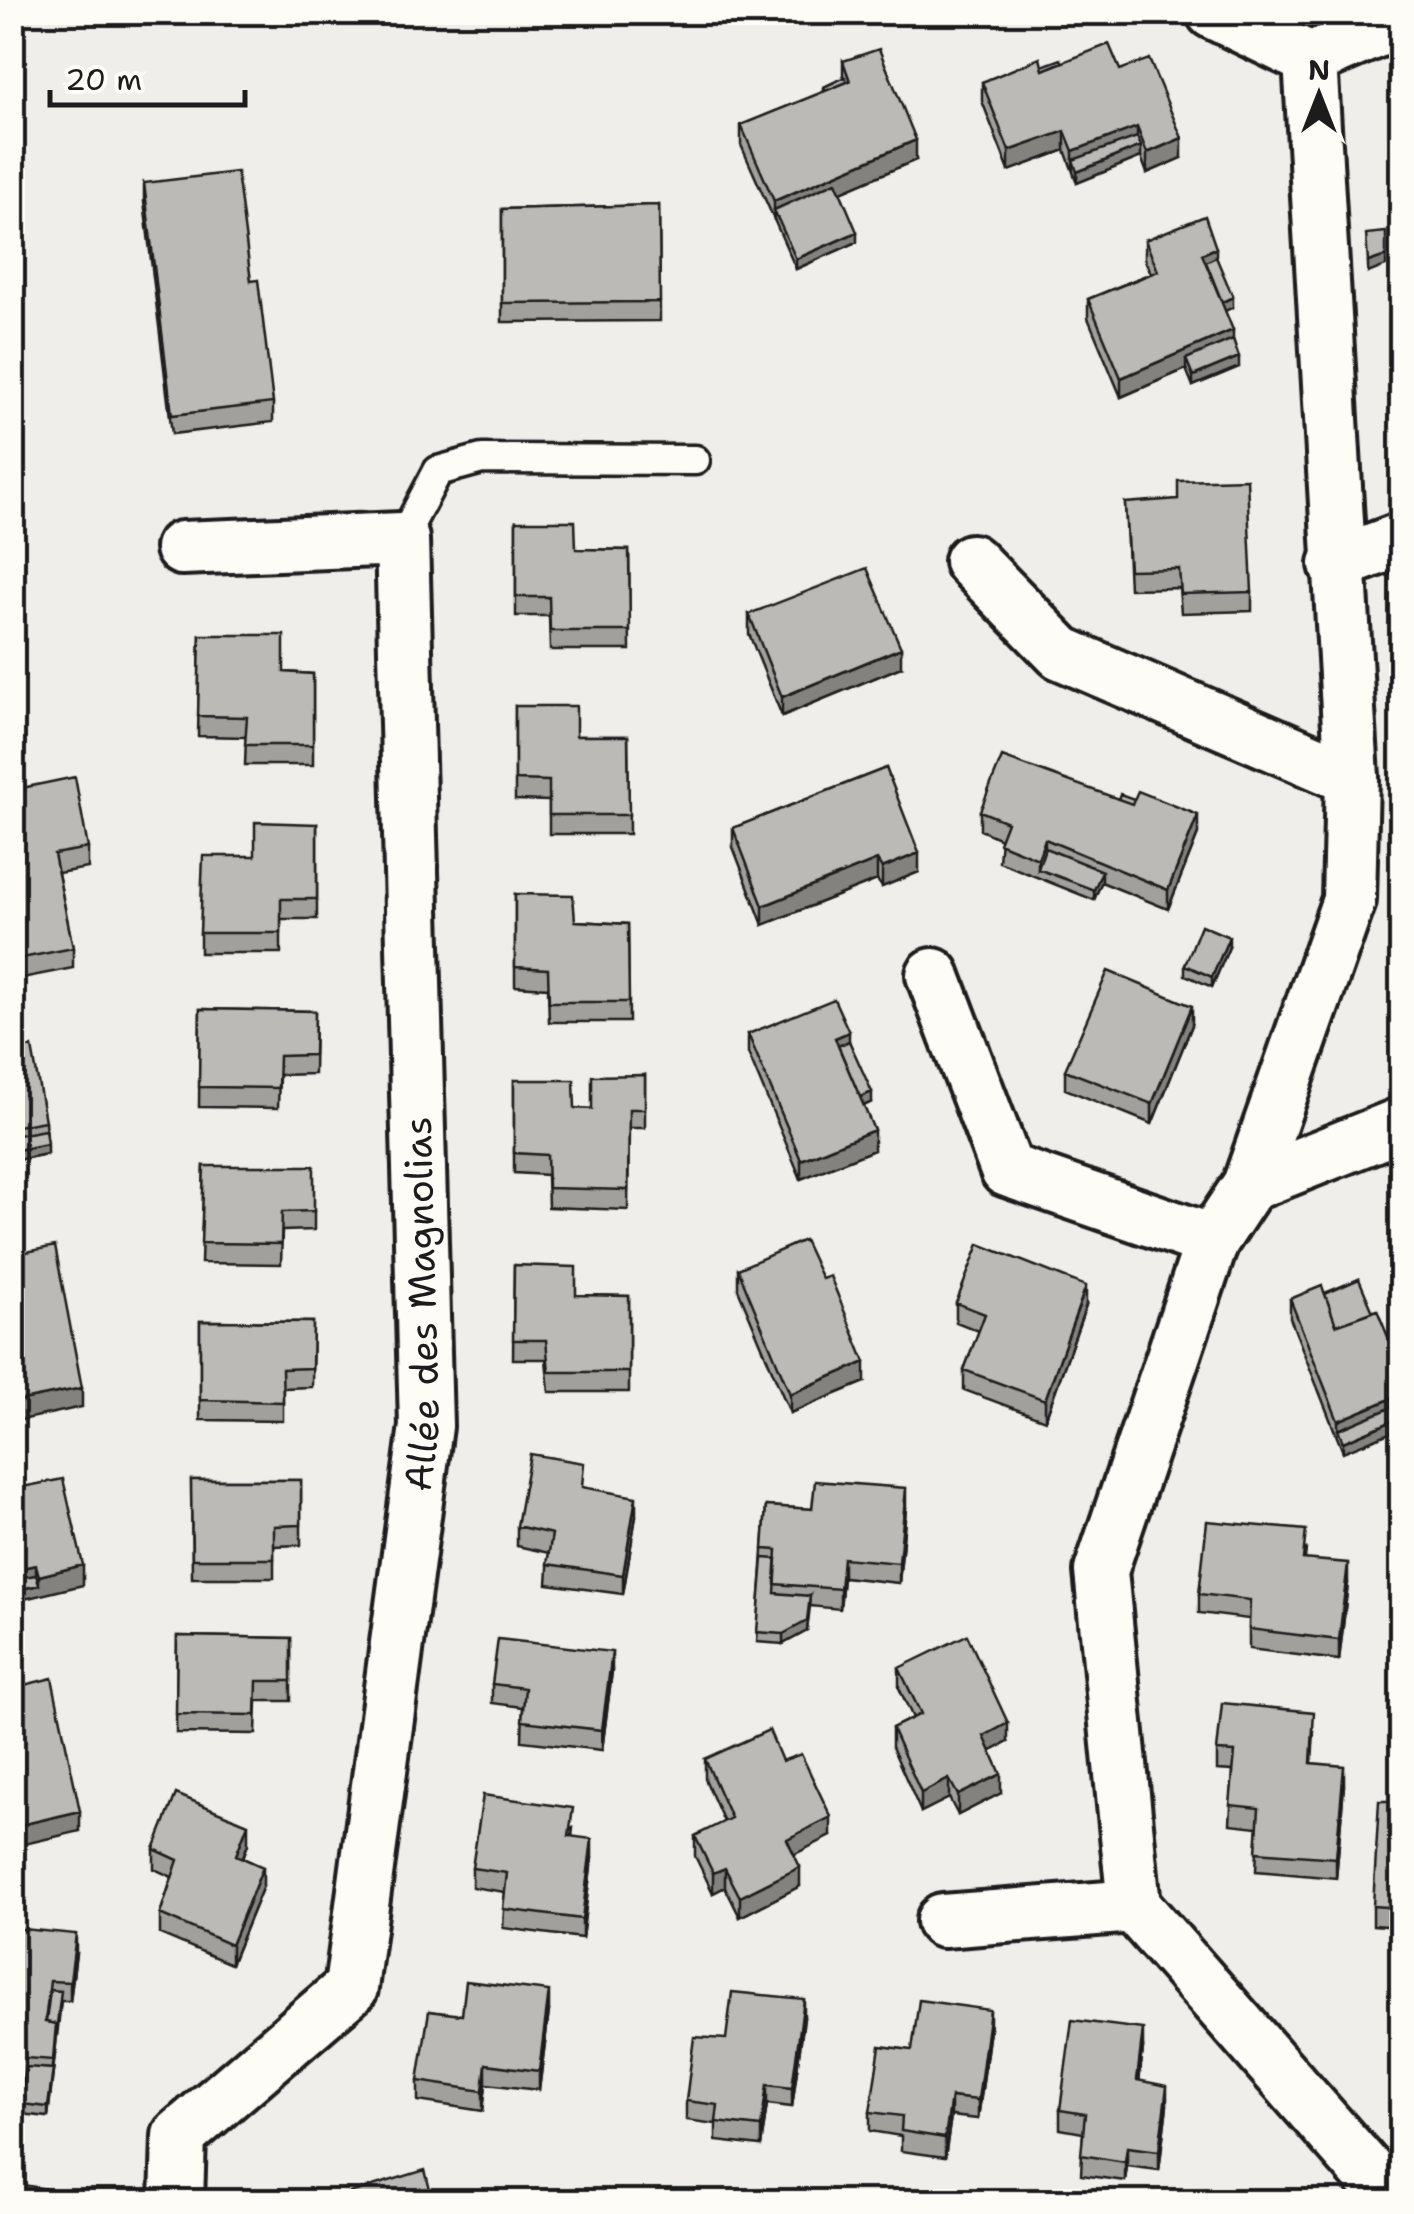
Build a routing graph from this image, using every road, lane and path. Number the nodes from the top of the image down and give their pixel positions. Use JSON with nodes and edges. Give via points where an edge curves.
{"nodes":[{"id":1,"x":1213,"y":12,"type":"edge"},
{"id":2,"x":1402,"y":20,"type":"edge"},
{"id":3,"x":1310,"y":59,"type":"junction"},
{"id":4,"x":695,"y":460,"type":"dead end"},
{"id":5,"x":402,"y":539,"type":"junction"},
{"id":6,"x":1402,"y":539,"type":"edge"},
{"id":7,"x":182,"y":548,"type":"dead end"},
{"id":8,"x":972,"y":561,"type":"dead end"},
{"id":9,"x":1336,"y":564,"type":"junction"},
{"id":10,"x":1352,"y":778,"type":"junction"},
{"id":11,"x":933,"y":975,"type":"dead end"},
{"id":12,"x":1402,"y":1124,"type":"edge"},
{"id":13,"x":1250,"y":1184,"type":"junction"},
{"id":14,"x":1212,"y":1241,"type":"junction"},
{"id":15,"x":1134,"y":1906,"type":"junction"},
{"id":16,"x":943,"y":1921,"type":"dead end"},
{"id":17,"x":178,"y":2202,"type":"edge"},
{"id":18,"x":1394,"y":2202,"type":"edge"}],
"edges":[{"from":1,"to":3,"type":"street"},
{"from":2,"to":3,"type":"street"},
{"from":3,"to":9,"type":"street"},
{"from":4,"to":5,"type":"lane","via":[[482,459],[438,471]]},
{"from":5,"to":7,"type":"street"},
{"from":5,"to":17,"type":"street","name":"Allée des Magnolias","via":[[426,1426],[352,1988],[179,2136]]},
{"from":6,"to":9,"type":"street"},
{"from":8,"to":10,"type":"street","via":[[1061,653]]},
{"from":9,"to":10,"type":"street"},
{"from":10,"to":13,"type":"street","via":[[1349,900]]},
{"from":11,"to":14,"type":"street","via":[[1007,1170]]},
{"from":12,"to":13,"type":"street"},
{"from":13,"to":14,"type":"street"},
{"from":14,"to":15,"type":"street","via":[[1101,1571]]},
{"from":15,"to":16,"type":"street"},
{"from":15,"to":18,"type":"street"}]}
